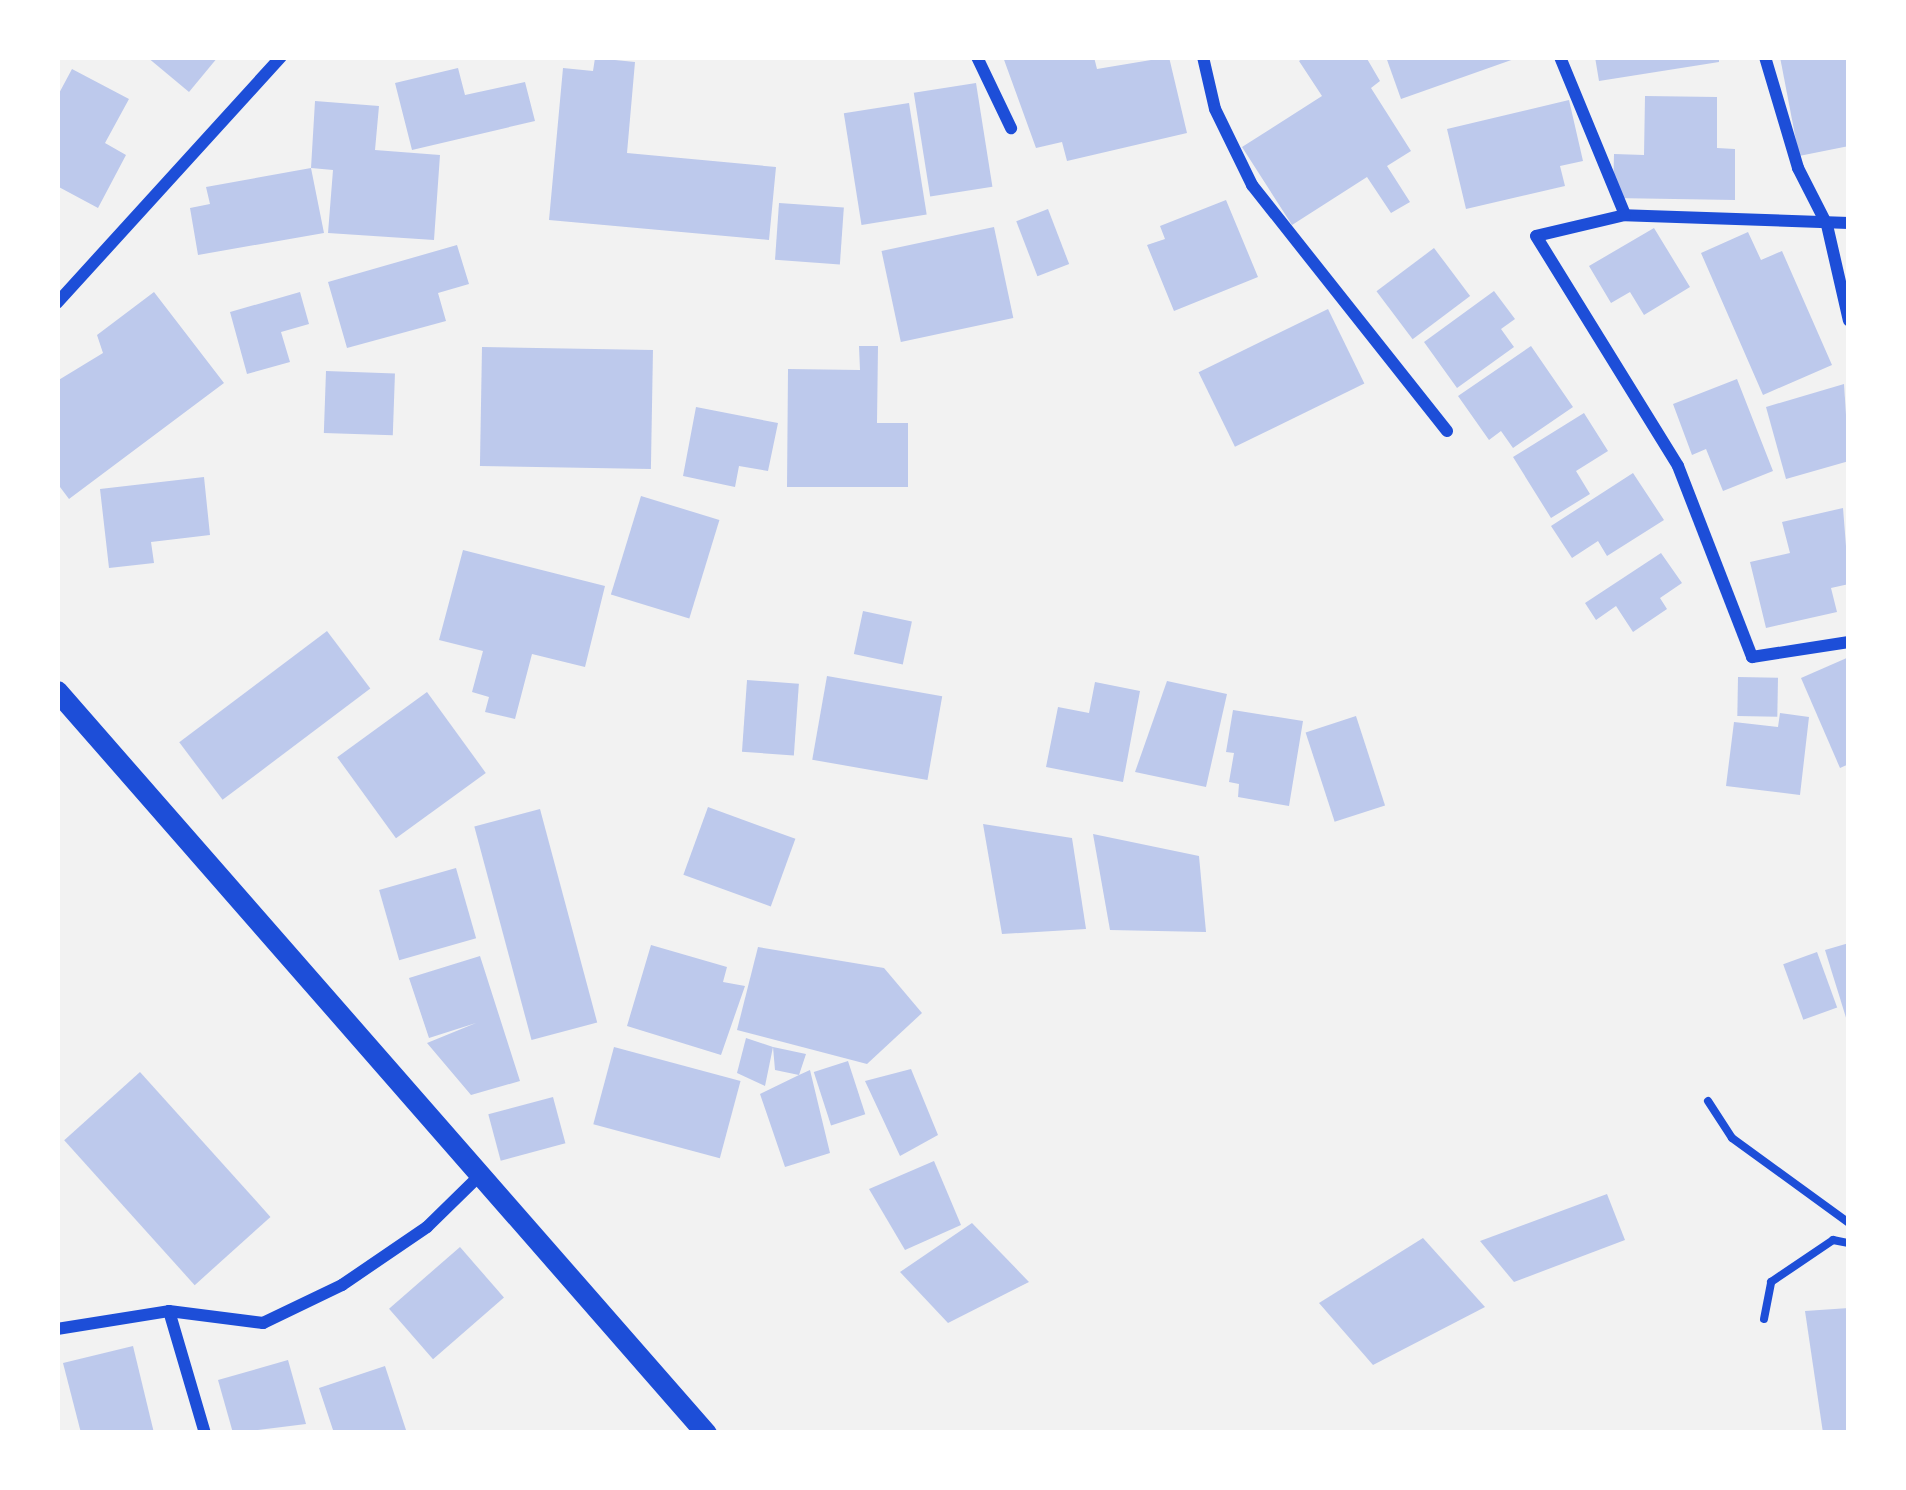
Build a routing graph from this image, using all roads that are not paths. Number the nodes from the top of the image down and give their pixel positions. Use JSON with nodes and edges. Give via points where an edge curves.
{"nodes":[{"id":1,"x":281,"y":57,"type":"edge"},
{"id":2,"x":977,"y":57,"type":"edge"},
{"id":3,"x":1203,"y":57,"type":"edge"},
{"id":4,"x":1560,"y":57,"type":"edge"},
{"id":5,"x":1765,"y":57,"type":"edge"},
{"id":6,"x":1011,"y":128,"type":"dead end"},
{"id":7,"x":1625,"y":214,"type":"junction"},
{"id":8,"x":1849,"y":223,"type":"edge"},
{"id":9,"x":1827,"y":225,"type":"junction"},
{"id":10,"x":57,"y":303,"type":"edge"},
{"id":11,"x":1849,"y":322,"type":"edge"},
{"id":12,"x":1447,"y":431,"type":"dead end"},
{"id":13,"x":1849,"y":642,"type":"edge"},
{"id":14,"x":57,"y":691,"type":"edge"},
{"id":15,"x":476,"y":1179,"type":"junction"},
{"id":16,"x":170,"y":1311,"type":"junction"},
{"id":17,"x":57,"y":1329,"type":"edge"},
{"id":18,"x":205,"y":1433,"type":"edge"},
{"id":19,"x":706,"y":1433,"type":"edge"}],
"edges":[{"from":1,"to":10,"type":"street"},
{"from":2,"to":6,"type":"street"},
{"from":3,"to":12,"type":"street","via":[[1215,109],[1252,185]]},
{"from":4,"to":7,"type":"street"},
{"from":5,"to":9,"type":"street","via":[[1798,168]]},
{"from":7,"to":9,"type":"street"},
{"from":7,"to":13,"type":"street","via":[[1536,236],[1678,466],[1752,657]]},
{"from":8,"to":9,"type":"street"},
{"from":9,"to":11,"type":"street"},
{"from":14,"to":15,"type":"street"},
{"from":15,"to":16,"type":"street","via":[[393,1250],[263,1323]]},
{"from":15,"to":19,"type":"street"},
{"from":16,"to":17,"type":"street"},
{"from":16,"to":18,"type":"street"}]}
